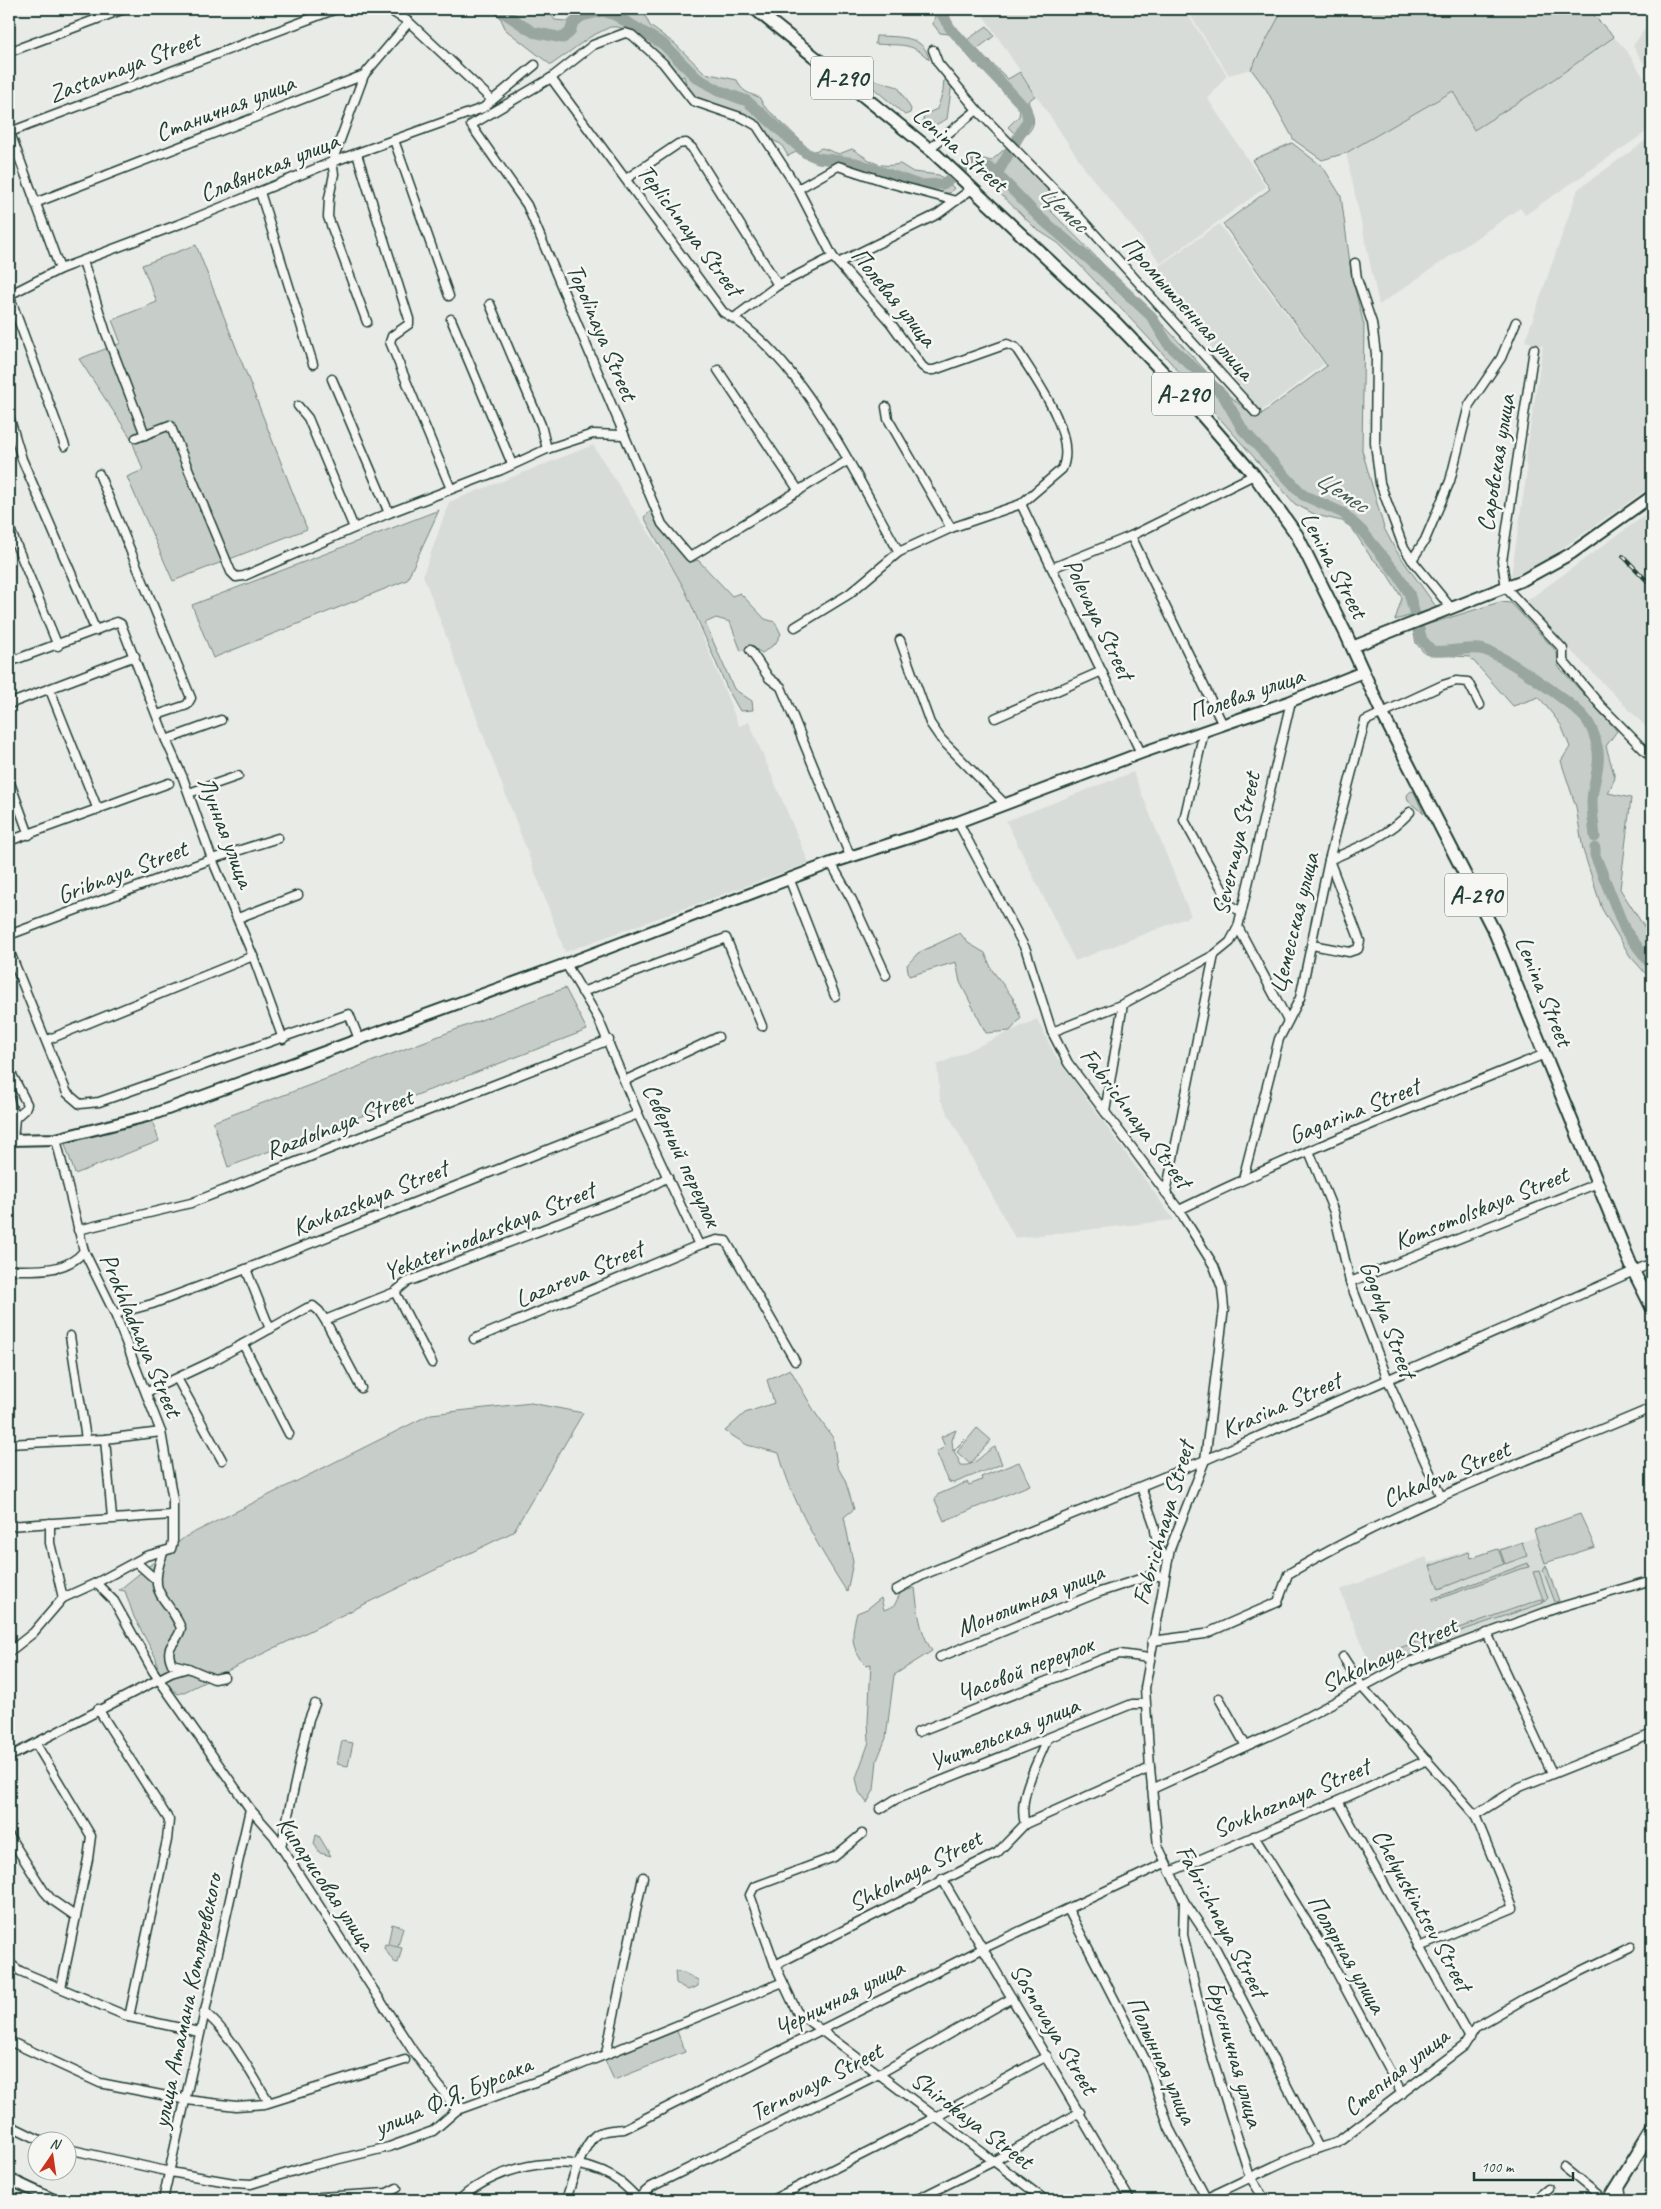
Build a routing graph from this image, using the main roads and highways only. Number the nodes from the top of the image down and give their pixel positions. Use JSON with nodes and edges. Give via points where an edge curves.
{"nodes":[{"id":1,"x":755,"y":9,"type":"edge"},
{"id":2,"x":1652,"y":496,"type":"edge"},
{"id":3,"x":1352,"y":647,"type":"junction"},
{"id":4,"x":1363,"y":672,"type":"junction"},
{"id":5,"x":11,"y":1140,"type":"edge"},
{"id":6,"x":1652,"y":1308,"type":"edge"},
{"id":7,"x":1652,"y":2130,"type":"edge"},
{"id":8,"x":9,"y":2179,"type":"edge"},
{"id":9,"x":39,"y":2197,"type":"edge"},
{"id":10,"x":54,"y":2200,"type":"edge"},
{"id":11,"x":1609,"y":2200,"type":"edge"}],
"edges":[{"from":1,"to":3,"type":"highway","name":"Lenina Street","number":"А-290","via":[[950,167],[1116,323],[1180,390],[1254,475],[1297,536]]},
{"from":2,"to":3,"type":"main road","via":[[1572,553],[1506,586]]},
{"from":3,"to":4,"type":"highway","name":"Lenina Street"},
{"from":4,"to":5,"type":"main road","name":"Полевая улица","via":[[958,822],[831,862],[566,964],[151,1115],[56,1139]]},
{"from":4,"to":6,"type":"highway","name":"Lenina Street","number":"А-290","via":[[1495,933]]},
{"from":7,"to":11,"type":"highway"},
{"from":8,"to":9,"type":"main road"},
{"from":9,"to":10,"type":"main road"}]}
